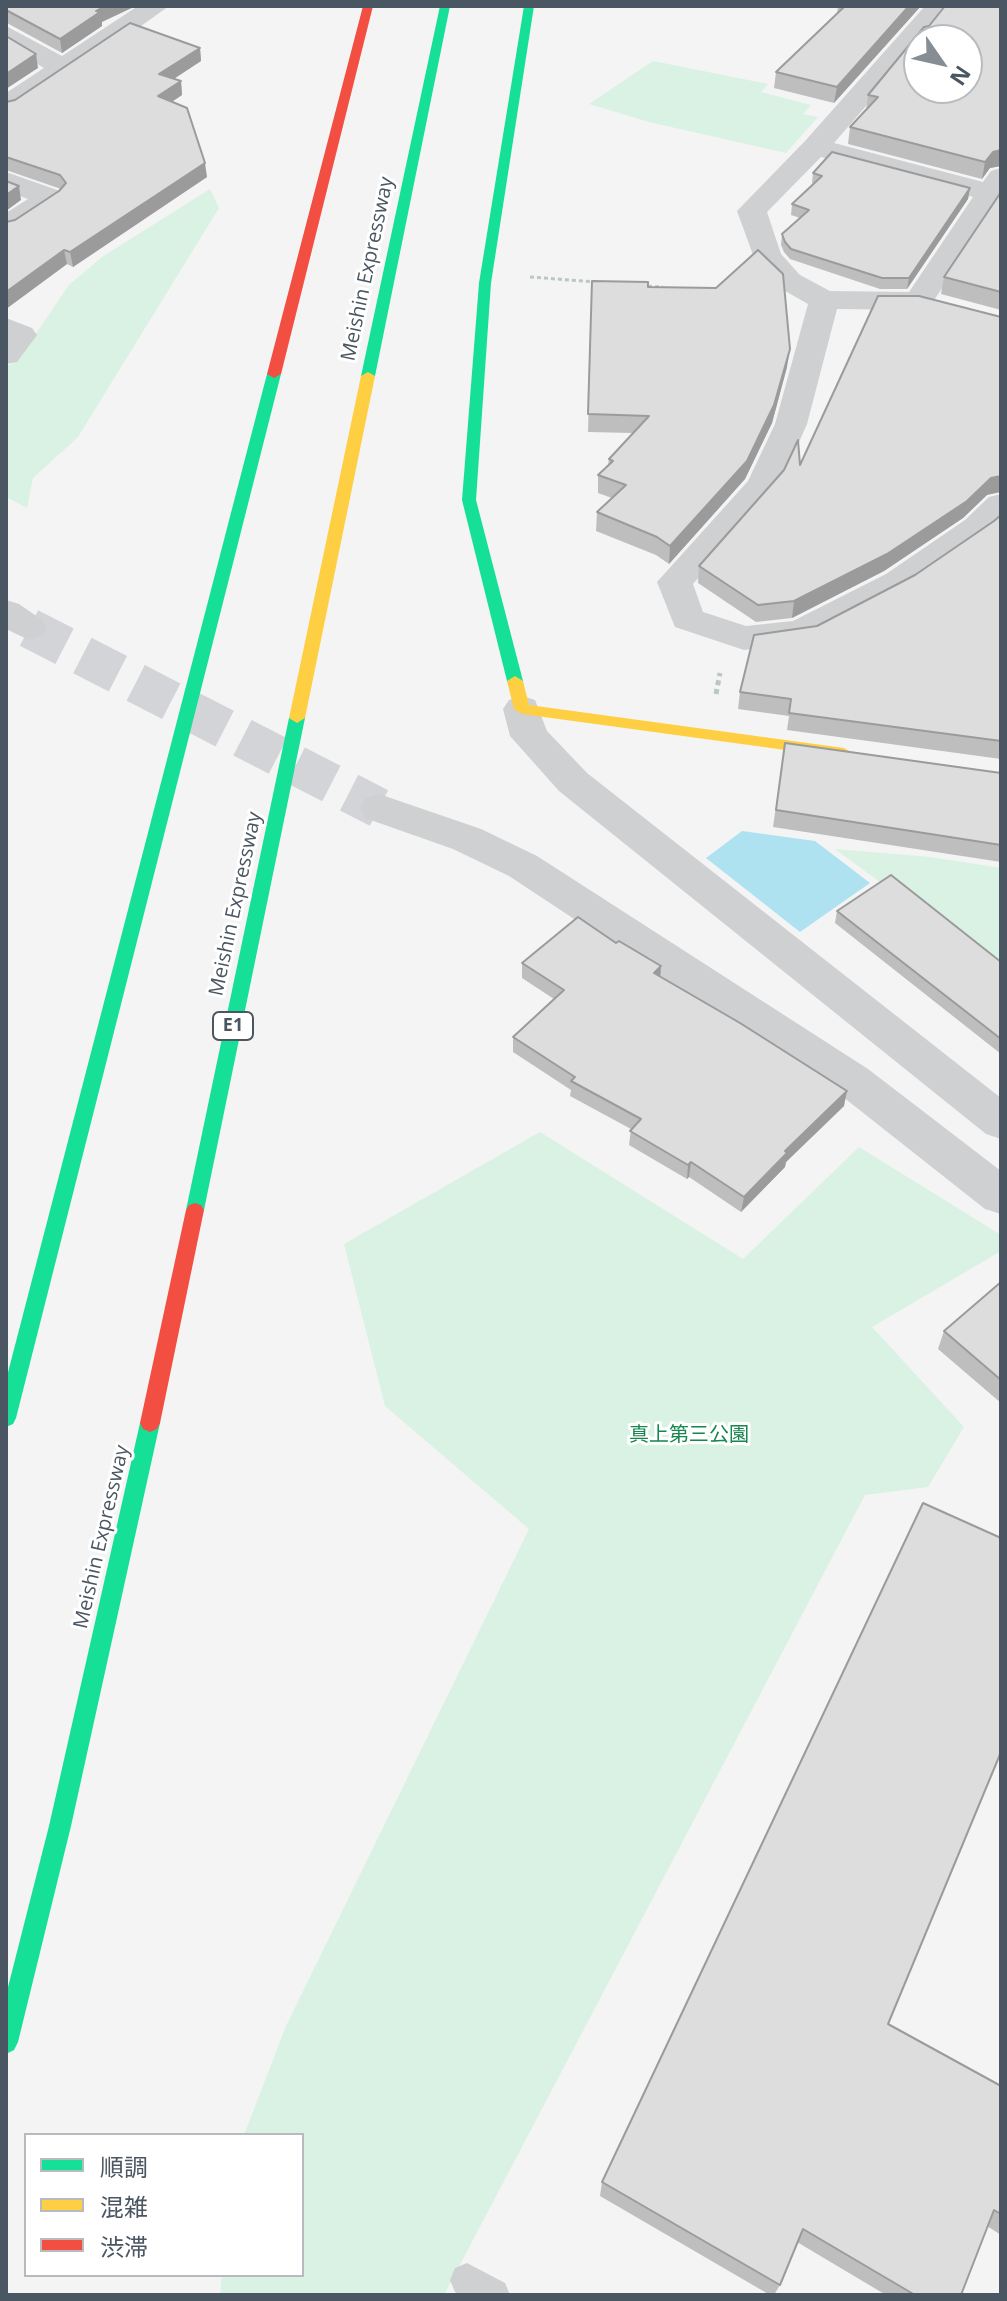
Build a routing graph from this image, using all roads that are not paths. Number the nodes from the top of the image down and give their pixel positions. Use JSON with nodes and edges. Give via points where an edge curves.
{"nodes":[{"id":1,"x":156,"y":6,"type":"edge"},
{"id":2,"x":368,"y":6,"type":"edge"},
{"id":3,"x":445,"y":6,"type":"edge"},
{"id":4,"x":529,"y":6,"type":"edge"},
{"id":5,"x":939,"y":6,"type":"edge"},
{"id":6,"x":6,"y":34,"type":"edge"},
{"id":7,"x":64,"y":68,"type":"junction"},
{"id":8,"x":6,"y":105,"type":"edge"},
{"id":9,"x":815,"y":147,"type":"junction"},
{"id":10,"x":6,"y":181,"type":"edge"},
{"id":11,"x":997,"y":188,"type":"edge"},
{"id":12,"x":6,"y":226,"type":"edge"},
{"id":13,"x":824,"y":300,"type":"junction"},
{"id":14,"x":6,"y":327,"type":"edge"},
{"id":15,"x":6,"y":355,"type":"edge"},
{"id":16,"x":1001,"y":504,"type":"edge"},
{"id":17,"x":522,"y":709,"type":"junction"},
{"id":18,"x":862,"y":756,"type":"edge"},
{"id":19,"x":379,"y":808,"type":"tunnel mouth"},
{"id":20,"x":1001,"y":1122,"type":"edge"},
{"id":21,"x":1001,"y":1196,"type":"edge"},
{"id":22,"x":6,"y":1418,"type":"edge"},
{"id":23,"x":6,"y":2042,"type":"edge"}],
"edges":[{"from":1,"to":7,"type":"street"},
{"from":2,"to":22,"type":"main road"},
{"from":3,"to":23,"type":"main road","name":"Meishin Expressway","number":"E1","via":[[169,1336],[60,1826]]},
{"from":4,"to":17,"type":"main road","via":[[486,273],[469,500]]},
{"from":5,"to":9,"type":"street"},
{"from":6,"to":7,"type":"street"},
{"from":7,"to":8,"type":"street"},
{"from":9,"to":11,"type":"street"},
{"from":9,"to":13,"type":"street","via":[[752,211],[767,257],[789,281]]},
{"from":10,"to":12,"type":"street","via":[[50,197]]},
{"from":11,"to":13,"type":"street","via":[[932,305]]},
{"from":13,"to":16,"type":"street","via":[[791,424],[763,485],[675,582],[688,619],[744,638],[800,632],[898,582],[977,528]]},
{"from":14,"to":15,"type":"street","via":[[21,335]]},
{"from":17,"to":18,"type":"main road"},
{"from":17,"to":20,"type":"street","via":[[529,736],[573,782]]},
{"from":19,"to":21,"type":"street","via":[[467,839],[523,866],[853,1081]]}]}
